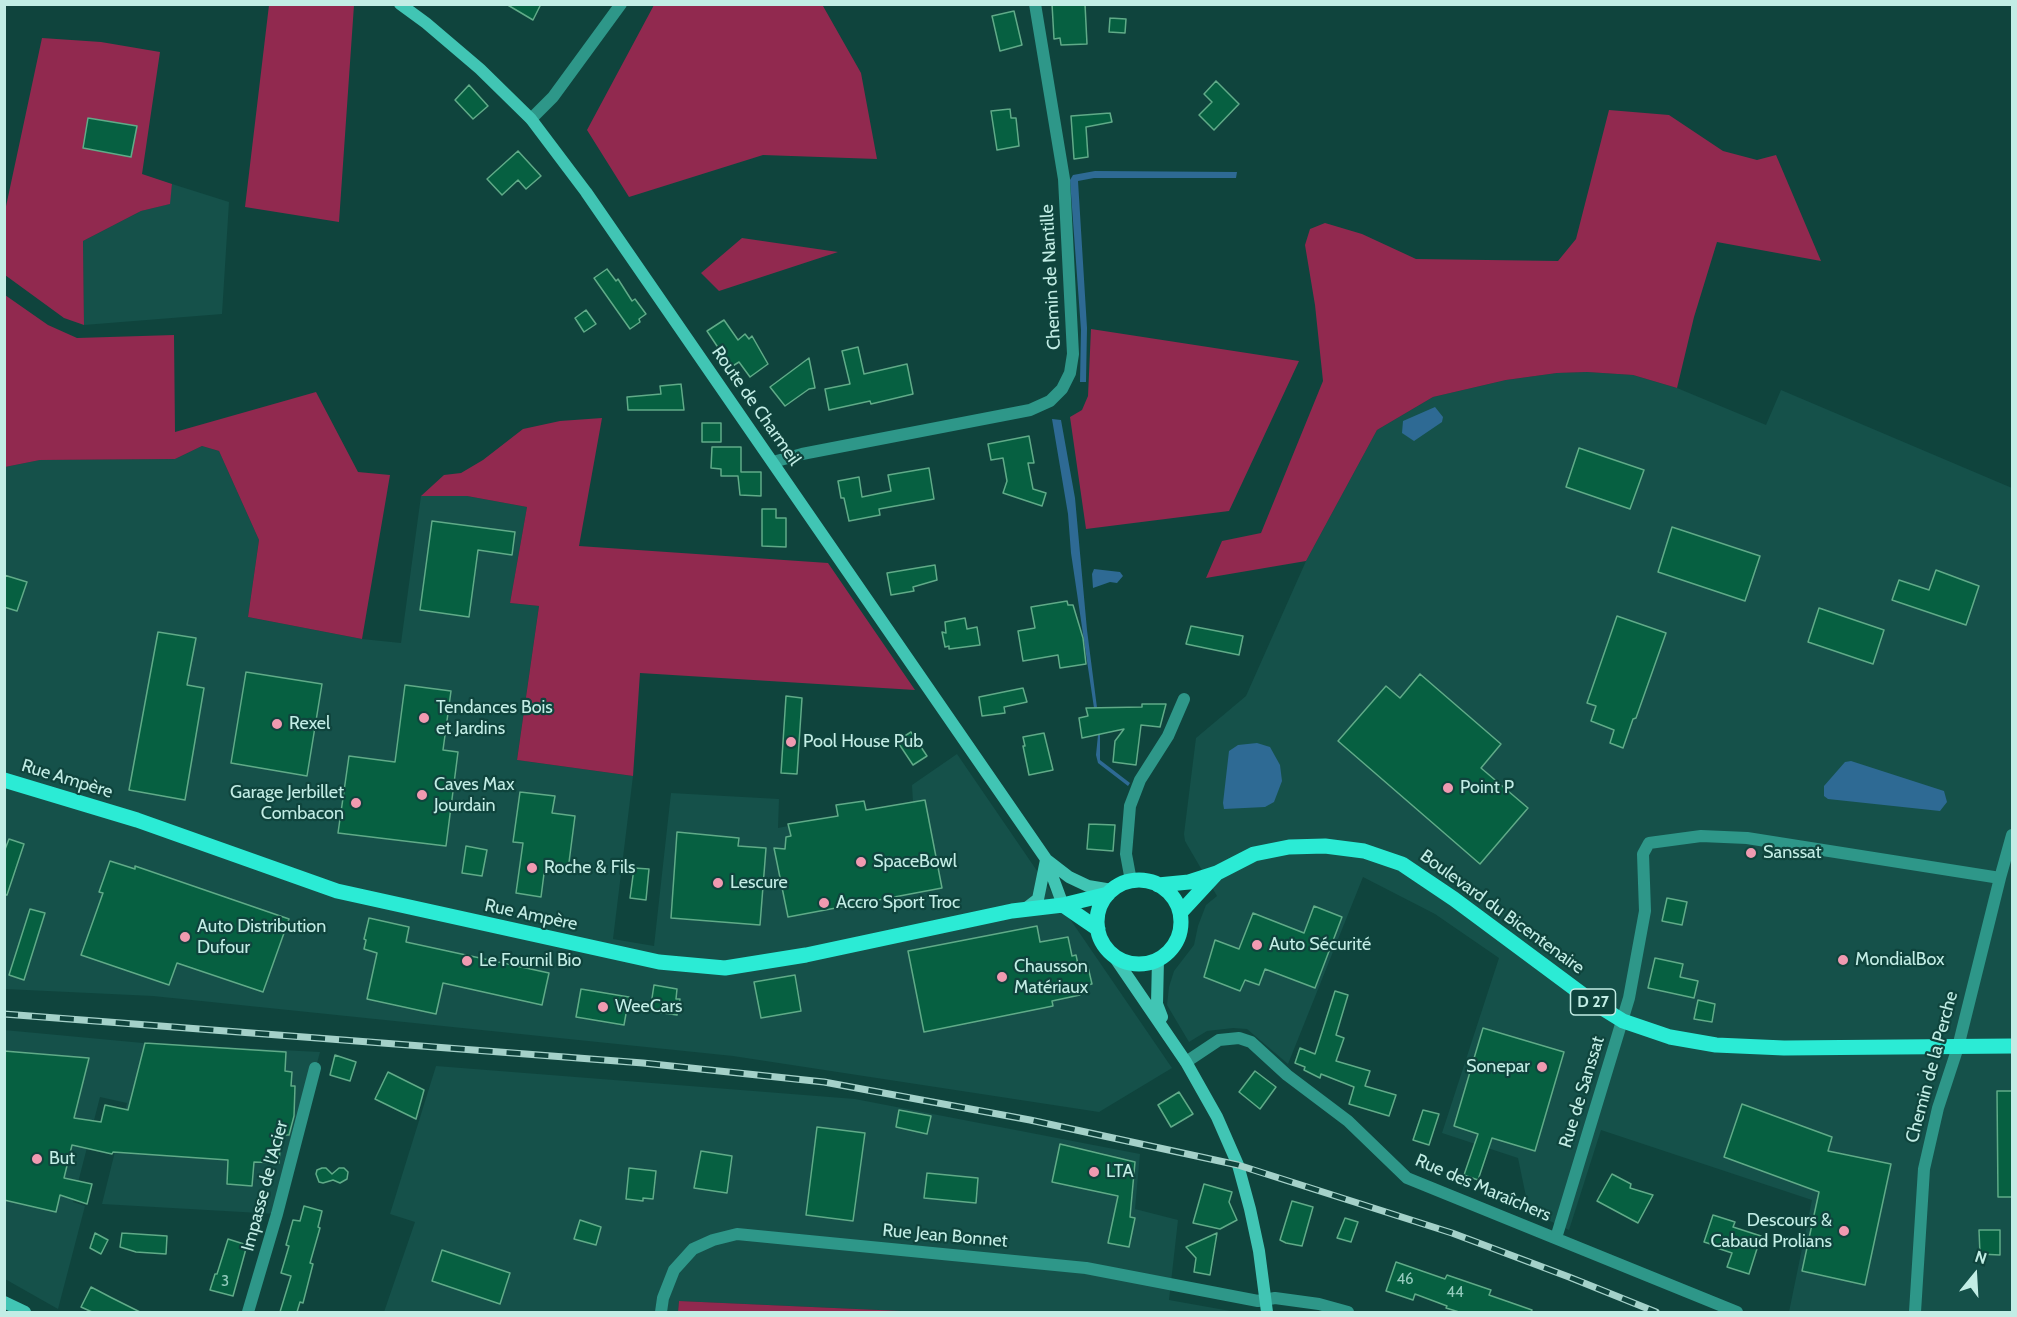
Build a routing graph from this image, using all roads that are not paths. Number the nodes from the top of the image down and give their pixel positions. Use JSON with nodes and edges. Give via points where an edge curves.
{"nodes":[{"id":1,"x":400,"y":4,"type":"edge"},
{"id":2,"x":621,"y":4,"type":"edge"},
{"id":3,"x":1035,"y":4,"type":"edge"},
{"id":4,"x":531,"y":119,"type":"junction"},
{"id":5,"x":773,"y":462,"type":"junction"},
{"id":6,"x":1184,"y":699,"type":"dead end"},
{"id":7,"x":4,"y":780,"type":"edge"},
{"id":8,"x":2013,"y":835,"type":"edge"},
{"id":9,"x":1046,"y":859,"type":"junction"},
{"id":10,"x":1217,"y":873,"type":"junction"},
{"id":11,"x":2000,"y":878,"type":"junction"},
{"id":12,"x":1131,"y":881,"type":"junction"},
{"id":13,"x":1158,"y":885,"type":"junction"},
{"id":14,"x":1110,"y":892,"type":"junction"},
{"id":15,"x":1063,"y":905,"type":"junction"},
{"id":16,"x":1025,"y":909,"type":"junction"},
{"id":17,"x":1180,"y":913,"type":"junction"},
{"id":18,"x":1098,"y":929,"type":"junction"},
{"id":19,"x":1113,"y":955,"type":"junction"},
{"id":20,"x":1158,"y":959,"type":"junction"},
{"id":21,"x":1623,"y":1021,"type":"junction"},
{"id":22,"x":1170,"y":1038,"type":"junction"},
{"id":23,"x":2013,"y":1046,"type":"edge"},
{"id":24,"x":1958,"y":1047,"type":"junction"},
{"id":25,"x":1186,"y":1062,"type":"junction"},
{"id":26,"x":315,"y":1068,"type":"dead end"},
{"id":27,"x":1556,"y":1238,"type":"junction"},
{"id":28,"x":1265,"y":1299,"type":"junction"},
{"id":29,"x":4,"y":1302,"type":"edge"},
{"id":30,"x":25,"y":1312,"type":"edge"},
{"id":31,"x":248,"y":1312,"type":"edge"},
{"id":32,"x":661,"y":1312,"type":"edge"},
{"id":33,"x":1267,"y":1312,"type":"edge"},
{"id":34,"x":1348,"y":1312,"type":"edge"},
{"id":35,"x":1737,"y":1312,"type":"edge"},
{"id":36,"x":1915,"y":1312,"type":"edge"}],
"edges":[{"from":1,"to":4,"type":"main road","name":"Route de Charmeil","via":[[480,69]]},
{"from":2,"to":4,"type":"street","via":[[553,97]]},
{"from":3,"to":5,"type":"street","name":"Chemin de Nantille","via":[[1064,178],[1073,354],[1062,389],[1050,401],[1030,410]]},
{"from":4,"to":5,"type":"main road","name":"Route de Charmeil"},
{"from":5,"to":9,"type":"main road","name":"Route de Charmeil"},
{"from":6,"to":12,"type":"street","via":[[1130,806],[1126,854]]},
{"from":7,"to":16,"type":"main road","name":"Rue Ampère","via":[[137,820],[338,891],[659,962],[725,968],[806,956]]},
{"from":8,"to":11,"type":"street","name":"Chemin de la Perche"},
{"from":9,"to":14,"type":"main road","name":"Route de Charmeil","via":[[1069,877]]},
{"from":9,"to":15,"type":"main road","name":"Route de Charmeil"},
{"from":9,"to":16,"type":"main road","via":[[1038,898]]},
{"from":10,"to":13,"type":"main road","name":"Boulevard du Bicentenaire","number":"D 27","via":[[1188,882]]},
{"from":10,"to":17,"type":"main road","name":"Boulevard du Bicentenaire","number":"D 27"},
{"from":10,"to":21,"type":"main road","name":"Boulevard du Bicentenaire","number":"D 27","via":[[1254,854],[1289,847],[1364,851],[1402,864]]},
{"from":11,"to":21,"type":"street","name":"Rue de Sanssat","via":[[1747,837],[1701,836],[1649,843],[1643,854],[1645,910]]},
{"from":11,"to":24,"type":"street","name":"Chemin de la Perche"},
{"from":12,"to":13,"type":"main road","via":[[1145,880]]},
{"from":12,"to":14,"type":"main road"},
{"from":13,"to":17,"type":"main road","via":[[1176,902]]},
{"from":14,"to":15,"type":"main road","name":"Rue Ampère"},
{"from":14,"to":18,"type":"main road","via":[[1097,916]]},
{"from":15,"to":16,"type":"main road","name":"Rue Ampère"},
{"from":15,"to":18,"type":"main road"},
{"from":17,"to":20,"type":"main road","via":[[1177,940]]},
{"from":18,"to":19,"type":"main road"},
{"from":19,"to":20,"type":"main road","via":[[1135,963]]},
{"from":19,"to":22,"type":"main road"},
{"from":20,"to":22,"type":"main road","via":[[1156,1004]]},
{"from":21,"to":24,"type":"main road","name":"Boulevard du Bicentenaire","number":"D 27","via":[[1670,1037],[1716,1045]]},
{"from":21,"to":27,"type":"street","name":"Rue de Sanssat"},
{"from":22,"to":25,"type":"main road"},
{"from":23,"to":24,"type":"main road","name":"Boulevard du Bicentenaire","number":"D 27"},
{"from":24,"to":36,"type":"street","name":"Chemin de la Perche","via":[[1924,1169]]},
{"from":25,"to":27,"type":"street","name":"Rue des Maraîchers","via":[[1219,1040],[1239,1038],[1251,1042],[1348,1121],[1407,1178]]},
{"from":25,"to":28,"type":"main road","via":[[1238,1165],[1251,1209]]},
{"from":26,"to":31,"type":"street","name":"Impasse de l'Acier"},
{"from":27,"to":35,"type":"street","name":"Rue des Maraîchers"},
{"from":28,"to":32,"type":"street","name":"Rue Jean Bonnet","via":[[1086,1268],[737,1234],[693,1250],[674,1270]]},
{"from":28,"to":33,"type":"main road"},
{"from":28,"to":34,"type":"street","name":"Rue Jean Bonnet","via":[[1319,1304]]},
{"from":29,"to":30,"type":"main road"}]}
